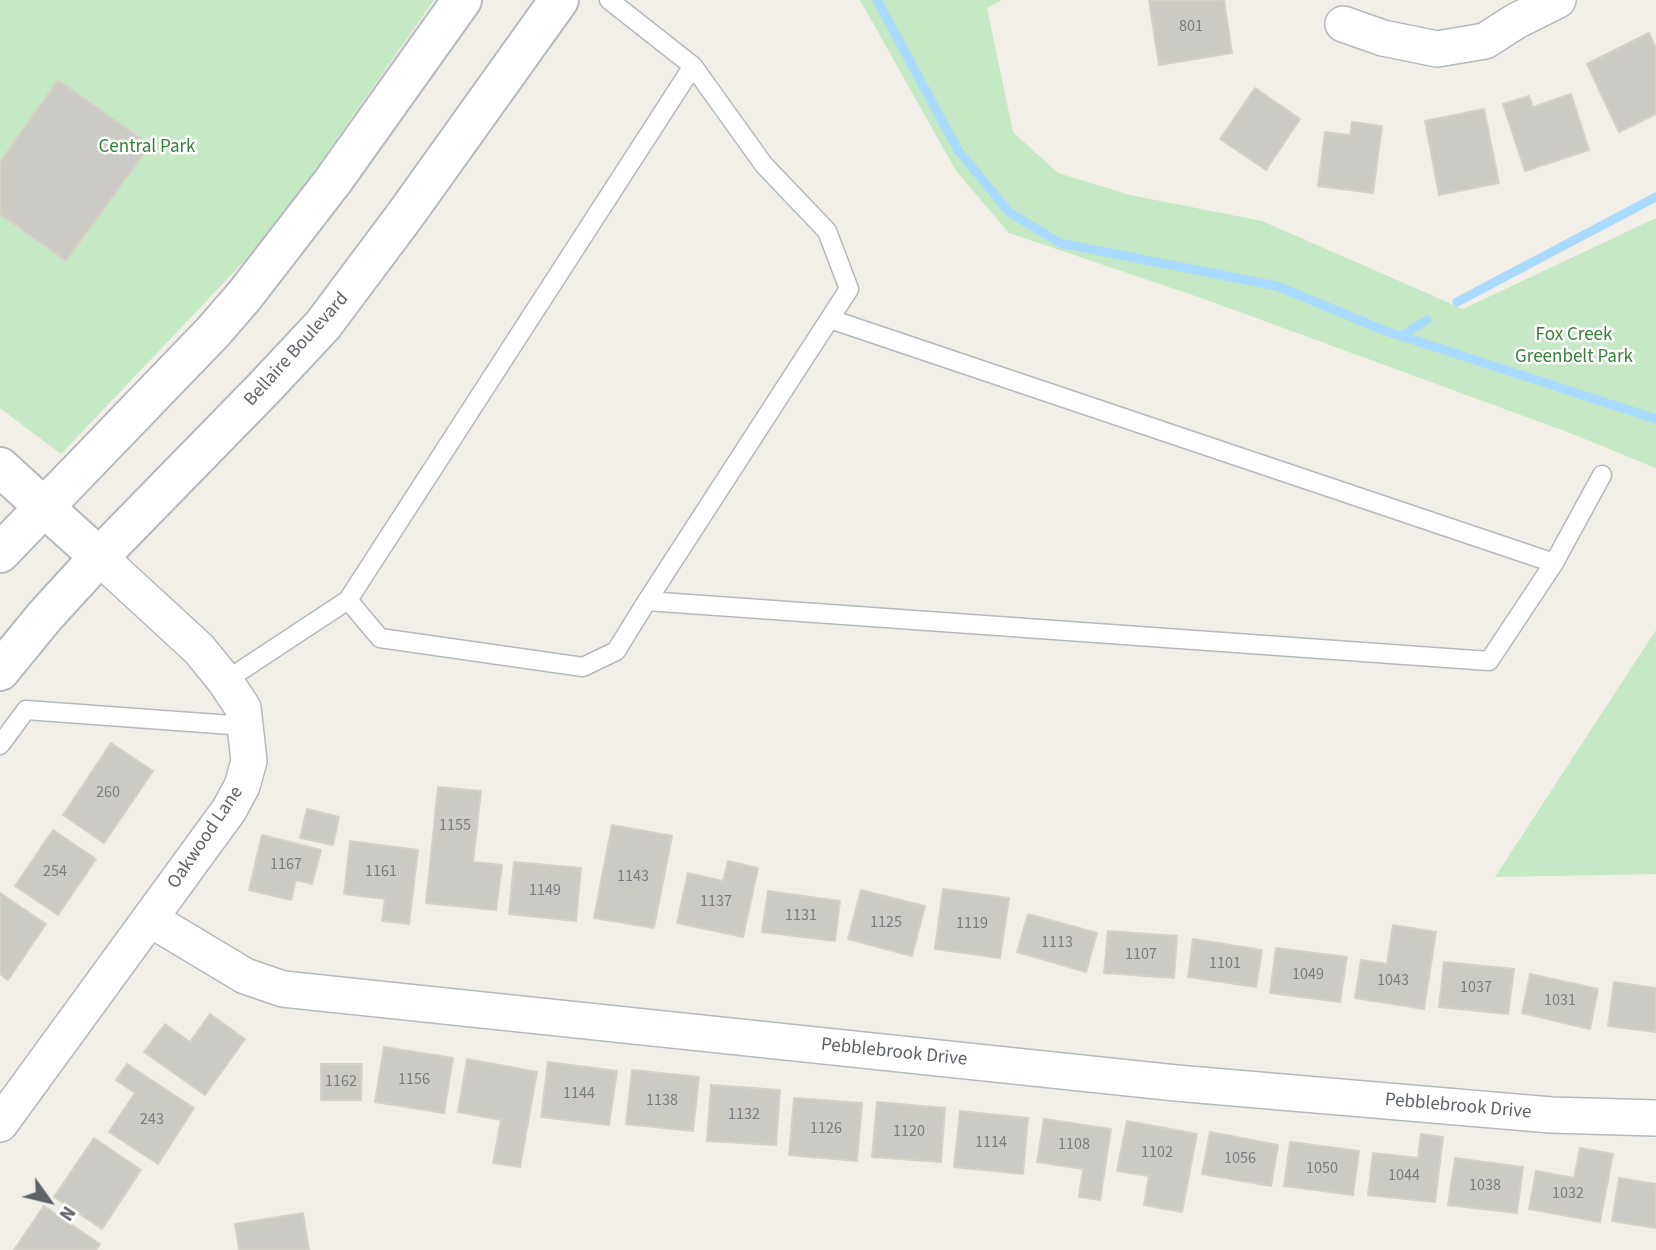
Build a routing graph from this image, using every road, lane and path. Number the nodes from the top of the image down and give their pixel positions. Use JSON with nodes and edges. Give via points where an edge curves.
{"nodes":[{"id":1,"x":461,"y":0,"type":"edge"},
{"id":2,"x":559,"y":0,"type":"edge"},
{"id":3,"x":609,"y":0,"type":"edge"},
{"id":4,"x":1558,"y":0,"type":"edge"},
{"id":5,"x":1343,"y":24,"type":"dead end"},
{"id":6,"x":693,"y":66,"type":"junction"},
{"id":7,"x":830,"y":319,"type":"junction"},
{"id":8,"x":0,"y":467,"type":"edge"},
{"id":9,"x":1602,"y":475,"type":"dead end"},
{"id":10,"x":43,"y":508,"type":"junction"},
{"id":11,"x":0,"y":553,"type":"edge"},
{"id":12,"x":99,"y":557,"type":"junction"},
{"id":13,"x":1554,"y":563,"type":"junction"},
{"id":14,"x":348,"y":600,"type":"junction"},
{"id":15,"x":647,"y":601,"type":"junction"},
{"id":16,"x":0,"y":671,"type":"edge"},
{"id":17,"x":225,"y":681,"type":"junction"},
{"id":18,"x":245,"y":726,"type":"junction"},
{"id":19,"x":0,"y":745,"type":"edge"},
{"id":20,"x":150,"y":919,"type":"junction"},
{"id":21,"x":1656,"y":1118,"type":"edge"},
{"id":22,"x":0,"y":1124,"type":"edge"}],
"edges":[{"from":1,"to":10,"type":"main road","via":[[333,181],[245,295]]},
{"from":2,"to":12,"type":"main road","name":"Bellaire Boulevard","via":[[323,324]]},
{"from":3,"to":6,"type":"lane"},
{"from":4,"to":5,"type":"street","via":[[1485,41],[1437,49]]},
{"from":6,"to":7,"type":"lane","via":[[764,164],[827,231],[849,289]]},
{"from":6,"to":14,"type":"lane"},
{"from":7,"to":13,"type":"lane"},
{"from":7,"to":15,"type":"lane"},
{"from":8,"to":10,"type":"main road"},
{"from":9,"to":13,"type":"lane"},
{"from":10,"to":11,"type":"main road"},
{"from":10,"to":12,"type":"main road"},
{"from":12,"to":16,"type":"main road","name":"Bellaire Boulevard"},
{"from":12,"to":17,"type":"street","name":"Oakwood Lane","via":[[199,649]]},
{"from":13,"to":15,"type":"lane","via":[[1489,661]]},
{"from":14,"to":15,"type":"lane","via":[[380,638],[583,667],[617,651]]},
{"from":14,"to":17,"type":"lane"},
{"from":17,"to":18,"type":"street","name":"Oakwood Lane","via":[[243,708]]},
{"from":18,"to":19,"type":"lane","via":[[26,710]]},
{"from":18,"to":20,"type":"street","name":"Oakwood Lane","via":[[249,761],[242,786]]},
{"from":20,"to":21,"type":"street","name":"Pebblebrook Drive","via":[[246,976],[283,989],[1176,1083],[1551,1115]]},
{"from":20,"to":22,"type":"street","name":"Oakwood Lane"}]}
